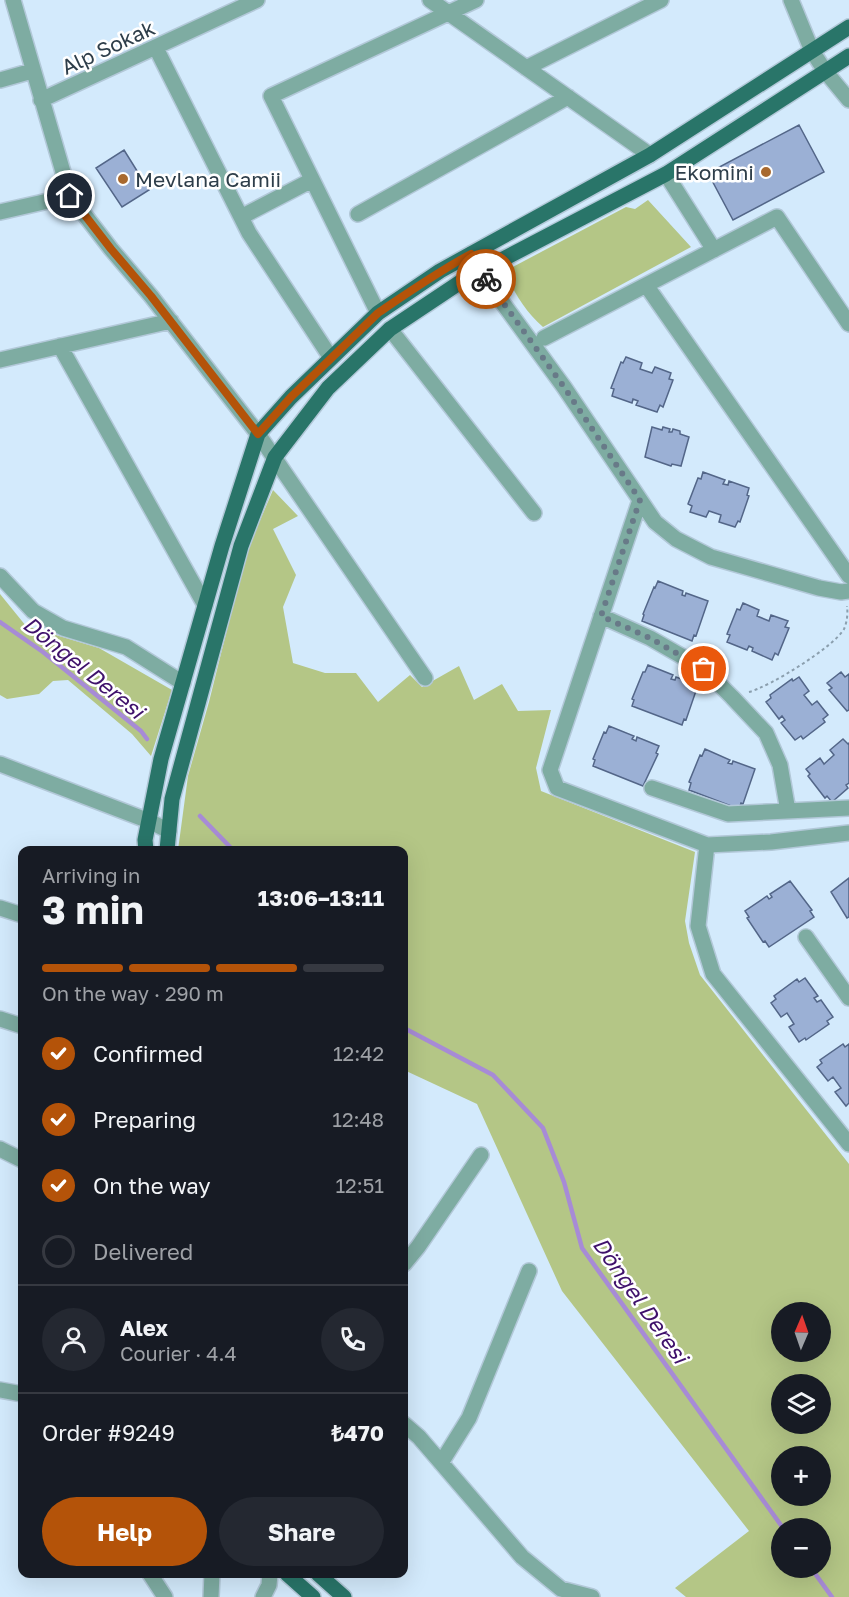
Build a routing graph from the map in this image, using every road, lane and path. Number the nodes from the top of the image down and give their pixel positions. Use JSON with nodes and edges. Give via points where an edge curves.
{"nodes":[{"id":1,"x":13,"y":0,"type":"edge"},
{"id":2,"x":257,"y":0,"type":"edge"},
{"id":3,"x":430,"y":0,"type":"edge"},
{"id":4,"x":661,"y":0,"type":"edge"},
{"id":5,"x":791,"y":0,"type":"edge"},
{"id":6,"x":472,"y":1,"type":"edge"},
{"id":7,"x":447,"y":13,"type":"junction"},
{"id":8,"x":849,"y":27,"type":"edge"},
{"id":9,"x":156,"y":48,"type":"junction"},
{"id":10,"x":812,"y":51,"type":"junction"},
{"id":11,"x":849,"y":56,"type":"edge"},
{"id":12,"x":526,"y":68,"type":"junction"},
{"id":13,"x":32,"y":71,"type":"junction"},
{"id":14,"x":825,"y":71,"type":"junction"},
{"id":15,"x":0,"y":80,"type":"edge"},
{"id":16,"x":568,"y":97,"type":"junction"},
{"id":17,"x":41,"y":100,"type":"junction"},
{"id":18,"x":849,"y":100,"type":"edge"},
{"id":19,"x":650,"y":155,"type":"junction"},
{"id":20,"x":666,"y":174,"type":"junction"},
{"id":21,"x":312,"y":180,"type":"junction"},
{"id":22,"x":70,"y":196,"type":"junction"},
{"id":23,"x":0,"y":212,"type":"edge"},
{"id":24,"x":358,"y":214,"type":"dead end"},
{"id":25,"x":241,"y":217,"type":"junction"},
{"id":26,"x":714,"y":250,"type":"junction"},
{"id":27,"x":471,"y":254,"type":"junction"},
{"id":28,"x":480,"y":272,"type":"junction"},
{"id":29,"x":646,"y":285,"type":"junction"},
{"id":30,"x":378,"y":313,"type":"junction"},
{"id":31,"x":171,"y":321,"type":"junction"},
{"id":32,"x":849,"y":324,"type":"edge"},
{"id":33,"x":390,"y":329,"type":"junction"},
{"id":34,"x":544,"y":338,"type":"dead end"},
{"id":35,"x":60,"y":346,"type":"junction"},
{"id":36,"x":331,"y":358,"type":"junction"},
{"id":37,"x":0,"y":360,"type":"edge"},
{"id":38,"x":258,"y":434,"type":"junction"},
{"id":39,"x":275,"y":457,"type":"junction"},
{"id":40,"x":640,"y":500,"type":"junction"},
{"id":41,"x":534,"y":513,"type":"dead end"},
{"id":42,"x":0,"y":576,"type":"edge"},
{"id":43,"x":849,"y":576,"type":"edge"},
{"id":44,"x":847,"y":591,"type":"edge"},
{"id":45,"x":205,"y":605,"type":"junction"},
{"id":46,"x":601,"y":616,"type":"junction"},
{"id":47,"x":426,"y":678,"type":"dead end"},
{"id":48,"x":183,"y":683,"type":"junction"},
{"id":49,"x":732,"y":698,"type":"junction"},
{"id":50,"x":0,"y":764,"type":"edge"},
{"id":51,"x":652,"y":789,"type":"dead end"},
{"id":52,"x":849,"y":808,"type":"edge"},
{"id":53,"x":788,"y":811,"type":"junction"},
{"id":54,"x":148,"y":821,"type":"junction"},
{"id":55,"x":169,"y":831,"type":"junction"},
{"id":56,"x":849,"y":833,"type":"edge"},
{"id":57,"x":707,"y":845,"type":"junction"},
{"id":58,"x":146,"y":846,"type":"edge"},
{"id":59,"x":167,"y":846,"type":"edge"},
{"id":60,"x":0,"y":908,"type":"edge"},
{"id":61,"x":18,"y":914,"type":"edge"},
{"id":62,"x":806,"y":938,"type":"dead end"},
{"id":63,"x":849,"y":998,"type":"edge"},
{"id":64,"x":0,"y":1019,"type":"edge"},
{"id":65,"x":18,"y":1025,"type":"edge"},
{"id":66,"x":849,"y":1144,"type":"edge"},
{"id":67,"x":0,"y":1149,"type":"edge"},
{"id":68,"x":482,"y":1155,"type":"dead end"},
{"id":69,"x":18,"y":1158,"type":"edge"},
{"id":70,"x":408,"y":1259,"type":"edge"},
{"id":71,"x":529,"y":1271,"type":"dead end"},
{"id":72,"x":0,"y":1390,"type":"edge"},
{"id":73,"x":18,"y":1393,"type":"edge"},
{"id":74,"x":408,"y":1427,"type":"edge"},
{"id":75,"x":441,"y":1463,"type":"junction"},
{"id":76,"x":153,"y":1578,"type":"edge"},
{"id":77,"x":212,"y":1578,"type":"edge"},
{"id":78,"x":291,"y":1578,"type":"edge"},
{"id":79,"x":323,"y":1578,"type":"edge"},
{"id":80,"x":559,"y":1593,"type":"edge"},
{"id":81,"x":165,"y":1597,"type":"edge"},
{"id":82,"x":211,"y":1597,"type":"edge"},
{"id":83,"x":314,"y":1597,"type":"edge"},
{"id":84,"x":344,"y":1597,"type":"edge"},
{"id":85,"x":592,"y":1597,"type":"edge"}],
"edges":[{"from":1,"to":13,"type":"street"},
{"from":2,"to":9,"type":"street","name":"Alp Sokak"},
{"from":3,"to":7,"type":"street"},
{"from":4,"to":12,"type":"street"},
{"from":5,"to":10,"type":"street"},
{"from":6,"to":7,"type":"street"},
{"from":7,"to":12,"type":"street"},
{"from":7,"to":21,"type":"street","via":[[271,96]]},
{"from":8,"to":10,"type":"main road"},
{"from":9,"to":17,"type":"street","name":"Alp Sokak"},
{"from":9,"to":25,"type":"street"},
{"from":10,"to":14,"type":"street"},
{"from":10,"to":19,"type":"main road"},
{"from":11,"to":14,"type":"main road"},
{"from":12,"to":16,"type":"street"},
{"from":13,"to":15,"type":"street"},
{"from":13,"to":17,"type":"street"},
{"from":14,"to":18,"type":"street"},
{"from":14,"to":20,"type":"main road"},
{"from":16,"to":19,"type":"street"},
{"from":16,"to":24,"type":"street"},
{"from":17,"to":22,"type":"street"},
{"from":19,"to":27,"type":"main road"},
{"from":20,"to":26,"type":"street"},
{"from":20,"to":28,"type":"main road"},
{"from":21,"to":25,"type":"street"},
{"from":21,"to":30,"type":"street"},
{"from":22,"to":23,"type":"street"},
{"from":22,"to":31,"type":"street"},
{"from":25,"to":36,"type":"street"},
{"from":26,"to":29,"type":"street"},
{"from":26,"to":32,"type":"street","via":[[777,217]]},
{"from":27,"to":28,"type":"street"},
{"from":27,"to":30,"type":"main road"},
{"from":28,"to":33,"type":"main road"},
{"from":28,"to":40,"type":"street"},
{"from":29,"to":34,"type":"street"},
{"from":29,"to":43,"type":"street"},
{"from":30,"to":36,"type":"main road"},
{"from":31,"to":35,"type":"street"},
{"from":31,"to":38,"type":"street"},
{"from":33,"to":39,"type":"main road","via":[[328,388]]},
{"from":33,"to":41,"type":"street"},
{"from":35,"to":37,"type":"street"},
{"from":35,"to":45,"type":"street"},
{"from":36,"to":38,"type":"main road"},
{"from":38,"to":39,"type":"street"},
{"from":38,"to":45,"type":"main road"},
{"from":39,"to":47,"type":"street"},
{"from":39,"to":55,"type":"main road","via":[[241,546],[172,799]]},
{"from":40,"to":44,"type":"street","via":[[655,522],[693,550],[802,584]]},
{"from":40,"to":46,"type":"street"},
{"from":42,"to":48,"type":"street","via":[[33,611],[63,628],[126,647]]},
{"from":44,"to":49,"type":"path","via":[[847,621],[834,640],[782,676]]},
{"from":45,"to":48,"type":"main road"},
{"from":46,"to":49,"type":"street","via":[[704,669]]},
{"from":46,"to":57,"type":"street","via":[[550,770],[557,788]]},
{"from":48,"to":54,"type":"main road"},
{"from":49,"to":53,"type":"street","via":[[766,734],[780,765]]},
{"from":50,"to":54,"type":"street"},
{"from":51,"to":53,"type":"street","via":[[728,814]]},
{"from":52,"to":53,"type":"street"},
{"from":54,"to":55,"type":"street"},
{"from":54,"to":58,"type":"main road"},
{"from":55,"to":59,"type":"main road"},
{"from":56,"to":57,"type":"street"},
{"from":57,"to":66,"type":"street","via":[[698,926],[713,974]]},
{"from":60,"to":61,"type":"street"},
{"from":62,"to":63,"type":"street"},
{"from":64,"to":65,"type":"street"},
{"from":67,"to":69,"type":"street"},
{"from":68,"to":70,"type":"street"},
{"from":71,"to":75,"type":"street","via":[[469,1418]]},
{"from":72,"to":73,"type":"street"},
{"from":74,"to":75,"type":"street"},
{"from":75,"to":80,"type":"street","via":[[522,1557]]},
{"from":76,"to":81,"type":"street"},
{"from":77,"to":82,"type":"street"},
{"from":78,"to":83,"type":"main road"},
{"from":79,"to":84,"type":"main road"},
{"from":80,"to":85,"type":"street"}]}
